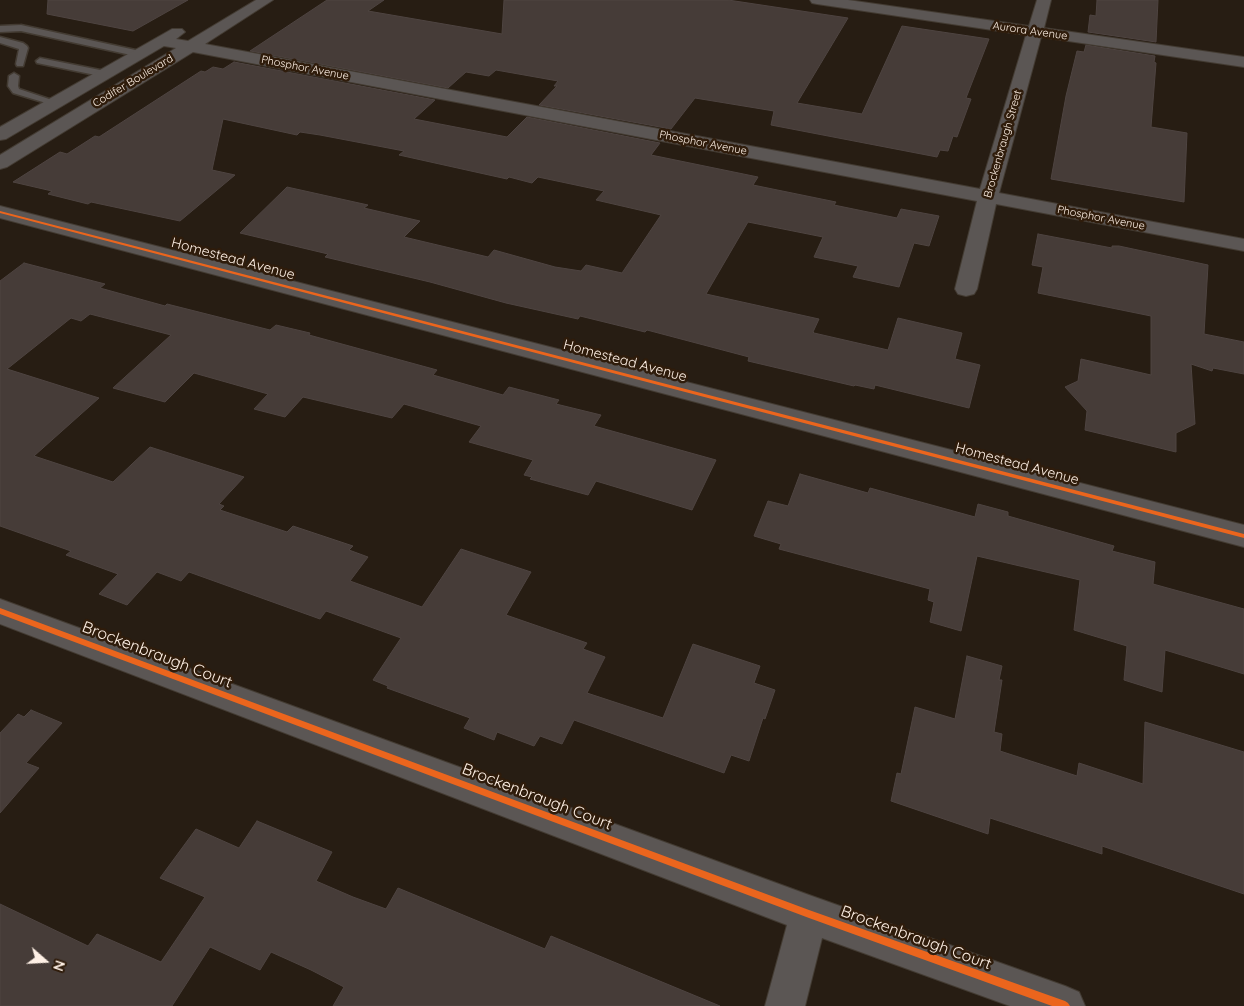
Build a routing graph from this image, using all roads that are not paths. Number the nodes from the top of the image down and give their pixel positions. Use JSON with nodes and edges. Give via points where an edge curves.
{"nodes":[{"id":1,"x":266,"y":0,"type":"edge"},
{"id":2,"x":817,"y":0,"type":"edge"},
{"id":3,"x":1044,"y":0,"type":"edge"},
{"id":4,"x":187,"y":26,"type":"dead end"},
{"id":5,"x":0,"y":29,"type":"edge"},
{"id":6,"x":1035,"y":32,"type":"junction"},
{"id":7,"x":0,"y":40,"type":"edge"},
{"id":8,"x":162,"y":41,"type":"junction"},
{"id":9,"x":190,"y":47,"type":"junction"},
{"id":10,"x":140,"y":54,"type":"junction"},
{"id":11,"x":40,"y":61,"type":"dead end"},
{"id":12,"x":1244,"y":62,"type":"edge"},
{"id":13,"x":20,"y":64,"type":"dead end"},
{"id":14,"x":105,"y":74,"type":"junction"},
{"id":15,"x":14,"y":81,"type":"dead end"},
{"id":16,"x":56,"y":103,"type":"junction"},
{"id":17,"x":0,"y":135,"type":"edge"},
{"id":18,"x":0,"y":163,"type":"edge"},
{"id":19,"x":988,"y":197,"type":"junction"},
{"id":20,"x":0,"y":212,"type":"edge"},
{"id":21,"x":1244,"y":245,"type":"edge"},
{"id":22,"x":966,"y":288,"type":"dead end"},
{"id":23,"x":1244,"y":536,"type":"edge"},
{"id":24,"x":0,"y":611,"type":"edge"},
{"id":25,"x":810,"y":914,"type":"junction"},
{"id":26,"x":785,"y":1006,"type":"edge"},
{"id":27,"x":1065,"y":1006,"type":"edge"}],
"edges":[{"from":1,"to":9,"type":"street","name":"Codifer Boulevard"},
{"from":2,"to":6,"type":"street","name":"Aurora Avenue"},
{"from":3,"to":6,"type":"street","name":"Brockenbraugh Street"},
{"from":4,"to":8,"type":"street","name":"Codifer Boulevard"},
{"from":5,"to":10,"type":"lane","via":[[21,28]]},
{"from":6,"to":12,"type":"street","name":"Aurora Avenue"},
{"from":6,"to":19,"type":"street","name":"Brockenbraugh Street"},
{"from":7,"to":13,"type":"lane","via":[[24,48]]},
{"from":8,"to":9,"type":"street","name":"Phosphor Avenue"},
{"from":8,"to":10,"type":"street","name":"Codifer Boulevard"},
{"from":9,"to":18,"type":"street","name":"Codifer Boulevard"},
{"from":9,"to":19,"type":"street","name":"Phosphor Avenue"},
{"from":10,"to":14,"type":"street","name":"Codifer Boulevard"},
{"from":11,"to":14,"type":"lane"},
{"from":14,"to":16,"type":"street","name":"Codifer Boulevard"},
{"from":15,"to":16,"type":"lane","via":[[16,91],[23,95]]},
{"from":16,"to":17,"type":"street","name":"Codifer Boulevard"},
{"from":19,"to":21,"type":"street","name":"Phosphor Avenue"},
{"from":19,"to":22,"type":"street","name":"Brockenbraugh Street"},
{"from":20,"to":23,"type":"street","name":"Homestead Avenue"},
{"from":24,"to":25,"type":"street","name":"Brockenbraugh Court"},
{"from":25,"to":26,"type":"street"},
{"from":25,"to":27,"type":"street","name":"Brockenbraugh Court"}]}
